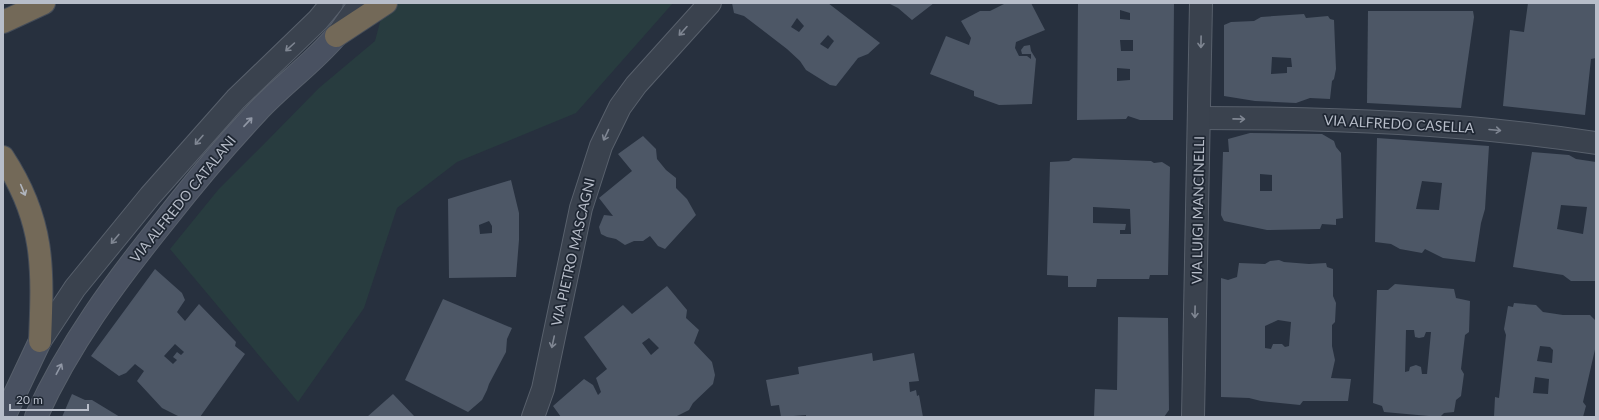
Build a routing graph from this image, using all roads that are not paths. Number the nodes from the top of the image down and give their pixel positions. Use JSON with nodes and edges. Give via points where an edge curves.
{"nodes":[{"id":1,"x":19,"y":3,"type":"edge"},
{"id":2,"x":44,"y":3,"type":"edge"},
{"id":3,"x":332,"y":3,"type":"edge"},
{"id":4,"x":360,"y":3,"type":"edge"},
{"id":5,"x":386,"y":3,"type":"edge"},
{"id":6,"x":710,"y":3,"type":"edge"},
{"id":7,"x":1201,"y":3,"type":"edge"},
{"id":8,"x":3,"y":8,"type":"edge"},
{"id":9,"x":3,"y":22,"type":"edge"},
{"id":10,"x":336,"y":36,"type":"junction"},
{"id":11,"x":1200,"y":118,"type":"junction"},
{"id":12,"x":1596,"y":143,"type":"edge"},
{"id":13,"x":3,"y":157,"type":"edge"},
{"id":14,"x":40,"y":341,"type":"junction"},
{"id":15,"x":4,"y":417,"type":"edge"},
{"id":16,"x":36,"y":417,"type":"edge"},
{"id":17,"x":533,"y":417,"type":"edge"},
{"id":18,"x":1193,"y":417,"type":"edge"}],
"edges":[{"from":1,"to":8,"type":"highway"},
{"from":2,"to":9,"type":"highway"},
{"from":3,"to":14,"type":"street","name":"VIA ALFREDO CATALANI","one_way":true,"via":[[202,136],[75,288]]},
{"from":4,"to":10,"type":"street","name":"VIA ALFREDO CATALANI"},
{"from":5,"to":10,"type":"highway"},
{"from":6,"to":17,"type":"street","name":"VIA PIETRO MASCAGNI","one_way":true,"via":[[636,85],[620,107],[601,146],[581,208],[543,389]]},
{"from":7,"to":11,"type":"street","name":"VIA LUIGI MANCINELLI","one_way":true},
{"from":16,"to":10,"type":"main road","name":"VIA ALFREDO CATALANI","one_way":true,"via":[[78,337],[141,249],[202,173],[244,126]]},
{"from":11,"to":12,"type":"street","name":"VIA ALFREDO CASELLA","one_way":true,"via":[[1389,121],[1510,131]]},
{"from":11,"to":18,"type":"street","name":"VIA LUIGI MANCINELLI","one_way":true},
{"from":13,"to":14,"type":"highway","one_way":true,"via":[[24,192],[36,230],[42,278]]},
{"from":14,"to":15,"type":"main road","name":"VIA ALFREDO CATALANI"}]}
